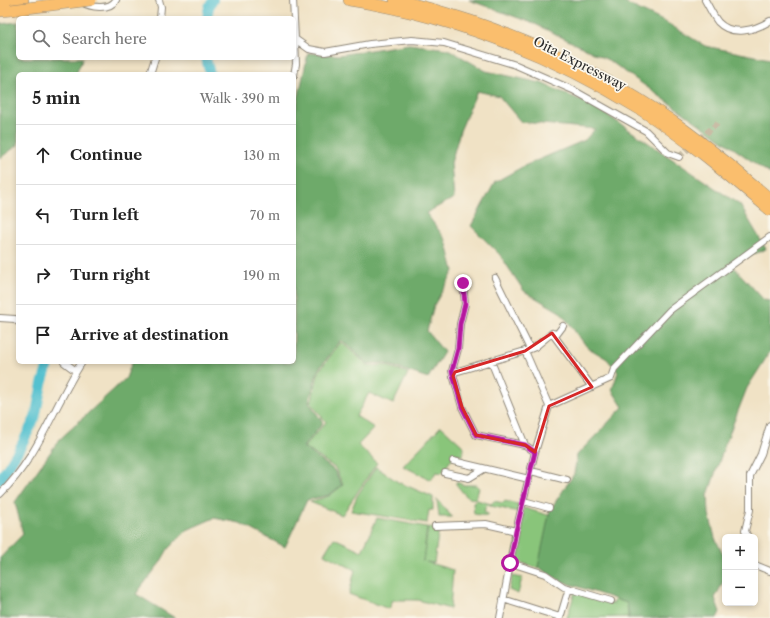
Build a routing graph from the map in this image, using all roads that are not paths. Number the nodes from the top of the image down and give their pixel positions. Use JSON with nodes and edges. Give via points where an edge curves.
{"nodes":[{"id":1,"x":77,"y":0,"type":"edge"},
{"id":2,"x":91,"y":0,"type":"edge"},
{"id":3,"x":116,"y":0,"type":"edge"},
{"id":4,"x":159,"y":0,"type":"edge"},
{"id":5,"x":293,"y":0,"type":"edge"},
{"id":6,"x":349,"y":0,"type":"edge"},
{"id":7,"x":395,"y":0,"type":"edge"},
{"id":8,"x":705,"y":0,"type":"edge"},
{"id":9,"x":0,"y":3,"type":"edge"},
{"id":10,"x":12,"y":6,"type":"edge"},
{"id":11,"x":160,"y":16,"type":"edge"},
{"id":12,"x":294,"y":16,"type":"edge"},
{"id":13,"x":770,"y":21,"type":"edge"},
{"id":14,"x":296,"y":40,"type":"edge"},
{"id":15,"x":154,"y":60,"type":"edge"},
{"id":16,"x":296,"y":60,"type":"edge"},
{"id":17,"x":151,"y":72,"type":"edge"},
{"id":18,"x":295,"y":72,"type":"edge"},
{"id":19,"x":679,"y":157,"type":"dead end"},
{"id":20,"x":770,"y":199,"type":"edge"},
{"id":21,"x":770,"y":210,"type":"edge"},
{"id":22,"x":770,"y":237,"type":"edge"},
{"id":23,"x":495,"y":278,"type":"dead end"},
{"id":24,"x":463,"y":283,"type":"dead end"},
{"id":25,"x":0,"y":318,"type":"edge"},
{"id":26,"x":16,"y":319,"type":"edge"},
{"id":27,"x":563,"y":326,"type":"dead end"},
{"id":28,"x":552,"y":333,"type":"junction"},
{"id":29,"x":528,"y":350,"type":"junction"},
{"id":30,"x":490,"y":362,"type":"junction"},
{"id":31,"x":67,"y":364,"type":"edge"},
{"id":32,"x":81,"y":364,"type":"edge"},
{"id":33,"x":76,"y":371,"type":"junction"},
{"id":34,"x":453,"y":376,"type":"junction"},
{"id":35,"x":592,"y":387,"type":"junction"},
{"id":36,"x":549,"y":406,"type":"junction"},
{"id":37,"x":770,"y":425,"type":"edge"},
{"id":38,"x":768,"y":436,"type":"edge"},
{"id":39,"x":525,"y":445,"type":"junction"},
{"id":40,"x":535,"y":452,"type":"junction"},
{"id":41,"x":453,"y":462,"type":"dead end"},
{"id":42,"x":484,"y":469,"type":"junction"},
{"id":43,"x":531,"y":471,"type":"junction"},
{"id":44,"x":445,"y":473,"type":"dead end"},
{"id":45,"x":529,"y":479,"type":"junction"},
{"id":46,"x":567,"y":480,"type":"dead end"},
{"id":47,"x":0,"y":494,"type":"edge"},
{"id":48,"x":524,"y":502,"type":"junction"},
{"id":49,"x":549,"y":508,"type":"dead end"},
{"id":50,"x":435,"y":526,"type":"dead end"},
{"id":51,"x":516,"y":531,"type":"junction"},
{"id":52,"x":746,"y":534,"type":"edge"},
{"id":53,"x":510,"y":563,"type":"junction"},
{"id":54,"x":758,"y":566,"type":"edge"},
{"id":55,"x":770,"y":571,"type":"edge"},
{"id":56,"x":568,"y":588,"type":"junction"},
{"id":57,"x":503,"y":599,"type":"junction"},
{"id":58,"x":611,"y":601,"type":"dead end"},
{"id":59,"x":560,"y":617,"type":"edge"},
{"id":60,"x":500,"y":618,"type":"edge"}],
"edges":[{"from":1,"to":3,"type":"street","via":[[88,6],[100,7]]},
{"from":2,"to":10,"type":"highway","bridge":true},
{"from":4,"to":11,"type":"street"},
{"from":5,"to":12,"type":"street"},
{"from":6,"to":21,"type":"highway","name":"Oita Expressway","via":[[401,10],[485,35],[537,55],[576,74],[642,111],[672,132]]},
{"from":7,"to":20,"type":"highway","name":"Oita Expressway","via":[[447,13],[533,44],[580,66],[678,124]]},
{"from":8,"to":13,"type":"street","via":[[718,22],[727,28],[747,31]]},
{"from":9,"to":10,"type":"highway"},
{"from":14,"to":19,"type":"street","via":[[309,49],[325,52],[412,40],[444,43],[516,65],[573,90],[646,131],[668,153]]},
{"from":15,"to":17,"type":"street"},
{"from":16,"to":18,"type":"street"},
{"from":22,"to":35,"type":"street","via":[[670,310],[614,369],[611,378]]},
{"from":23,"to":29,"type":"street"},
{"from":24,"to":34,"type":"street","via":[[465,304]]},
{"from":25,"to":26,"type":"street"},
{"from":27,"to":28,"type":"street","via":[[557,334]]},
{"from":28,"to":29,"type":"street"},
{"from":28,"to":35,"type":"street"},
{"from":29,"to":30,"type":"street"},
{"from":29,"to":36,"type":"street"},
{"from":30,"to":34,"type":"street","via":[[455,372]]},
{"from":30,"to":39,"type":"street"},
{"from":31,"to":33,"type":"street"},
{"from":32,"to":33,"type":"street"},
{"from":33,"to":47,"type":"street","via":[[30,457]]},
{"from":34,"to":39,"type":"street","via":[[462,407],[476,435]]},
{"from":35,"to":36,"type":"street"},
{"from":36,"to":40,"type":"street"},
{"from":37,"to":38,"type":"street"},
{"from":38,"to":52,"type":"street","via":[[750,476],[750,510]]},
{"from":39,"to":40,"type":"street"},
{"from":40,"to":43,"type":"street"},
{"from":41,"to":42,"type":"street"},
{"from":42,"to":44,"type":"street","via":[[469,478]]},
{"from":42,"to":45,"type":"street"},
{"from":43,"to":45,"type":"street"},
{"from":43,"to":46,"type":"street"},
{"from":45,"to":48,"type":"street"},
{"from":48,"to":49,"type":"street"},
{"from":48,"to":51,"type":"street"},
{"from":50,"to":51,"type":"street","via":[[486,524]]},
{"from":51,"to":53,"type":"street"},
{"from":53,"to":56,"type":"street","via":[[545,574]]},
{"from":53,"to":57,"type":"street"},
{"from":54,"to":55,"type":"street"},
{"from":56,"to":58,"type":"street"},
{"from":56,"to":59,"type":"street"},
{"from":57,"to":59,"type":"street"},
{"from":57,"to":60,"type":"street"}]}
